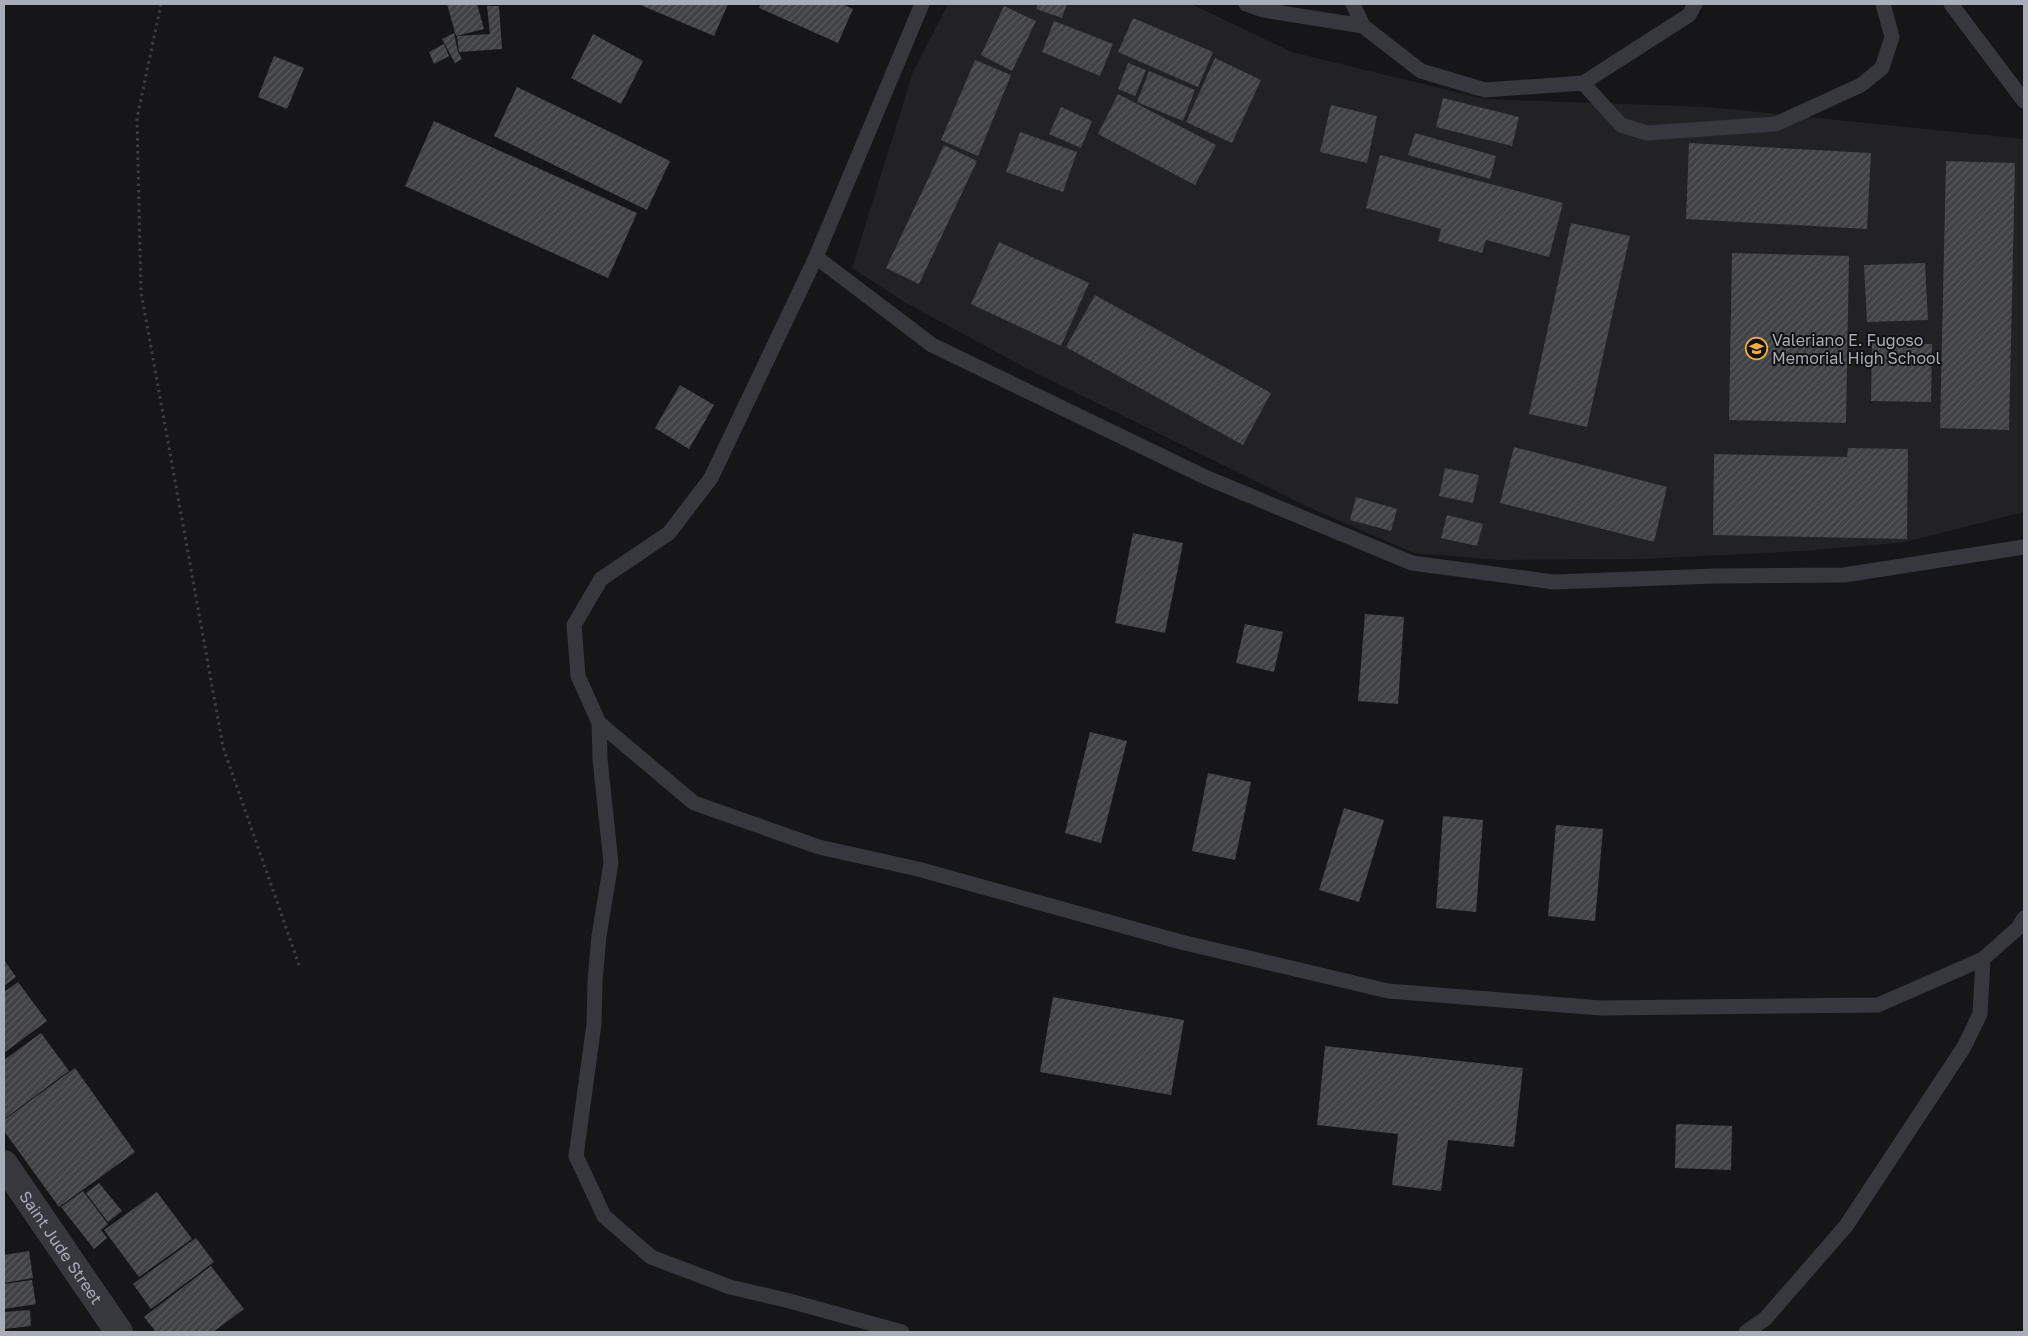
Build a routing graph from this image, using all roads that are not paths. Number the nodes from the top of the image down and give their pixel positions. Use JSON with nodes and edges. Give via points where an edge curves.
{"nodes":[{"id":1,"x":922,"y":4,"type":"edge"},
{"id":2,"x":1246,"y":4,"type":"edge"},
{"id":3,"x":1353,"y":4,"type":"edge"},
{"id":4,"x":1695,"y":4,"type":"edge"},
{"id":5,"x":1883,"y":4,"type":"edge"},
{"id":6,"x":1951,"y":4,"type":"edge"},
{"id":7,"x":1363,"y":26,"type":"junction"},
{"id":8,"x":1582,"y":83,"type":"junction"},
{"id":9,"x":2024,"y":101,"type":"edge"},
{"id":10,"x":816,"y":257,"type":"junction"},
{"id":11,"x":2024,"y":547,"type":"edge"},
{"id":12,"x":599,"y":723,"type":"junction"},
{"id":13,"x":2024,"y":918,"type":"edge"},
{"id":14,"x":1983,"y":959,"type":"junction"},
{"id":15,"x":4,"y":1164,"type":"edge"},
{"id":16,"x":119,"y":1332,"type":"edge"},
{"id":17,"x":902,"y":1332,"type":"edge"},
{"id":18,"x":1746,"y":1332,"type":"edge"}],
"edges":[{"from":1,"to":10,"type":"lane"},
{"from":2,"to":7,"type":"lane","via":[[1263,10]]},
{"from":3,"to":7,"type":"lane"},
{"from":4,"to":8,"type":"lane","via":[[1689,15]]},
{"from":5,"to":8,"type":"lane","via":[[1892,37],[1882,68],[1862,85],[1776,124],[1647,133],[1621,125]]},
{"from":6,"to":9,"type":"lane"},
{"from":7,"to":8,"type":"lane","via":[[1421,71],[1485,90]]},
{"from":10,"to":11,"type":"lane","via":[[932,345],[1205,478],[1412,563],[1554,582],[1844,575]]},
{"from":10,"to":12,"type":"lane","via":[[710,478],[670,533],[601,579],[574,625],[578,676]]},
{"from":12,"to":14,"type":"lane","via":[[694,804],[818,847],[918,869],[1181,942],[1388,991],[1601,1008],[1878,1005]]},
{"from":12,"to":17,"type":"lane","via":[[611,863],[599,936],[594,1024],[576,1156],[604,1216],[651,1256],[730,1287]]},
{"from":13,"to":14,"type":"lane","via":[[2018,928]]},
{"from":14,"to":18,"type":"lane","via":[[1980,1014],[1964,1047],[1846,1226],[1765,1319]]},
{"from":15,"to":16,"type":"street","name":"Saint Jude Street"}]}
